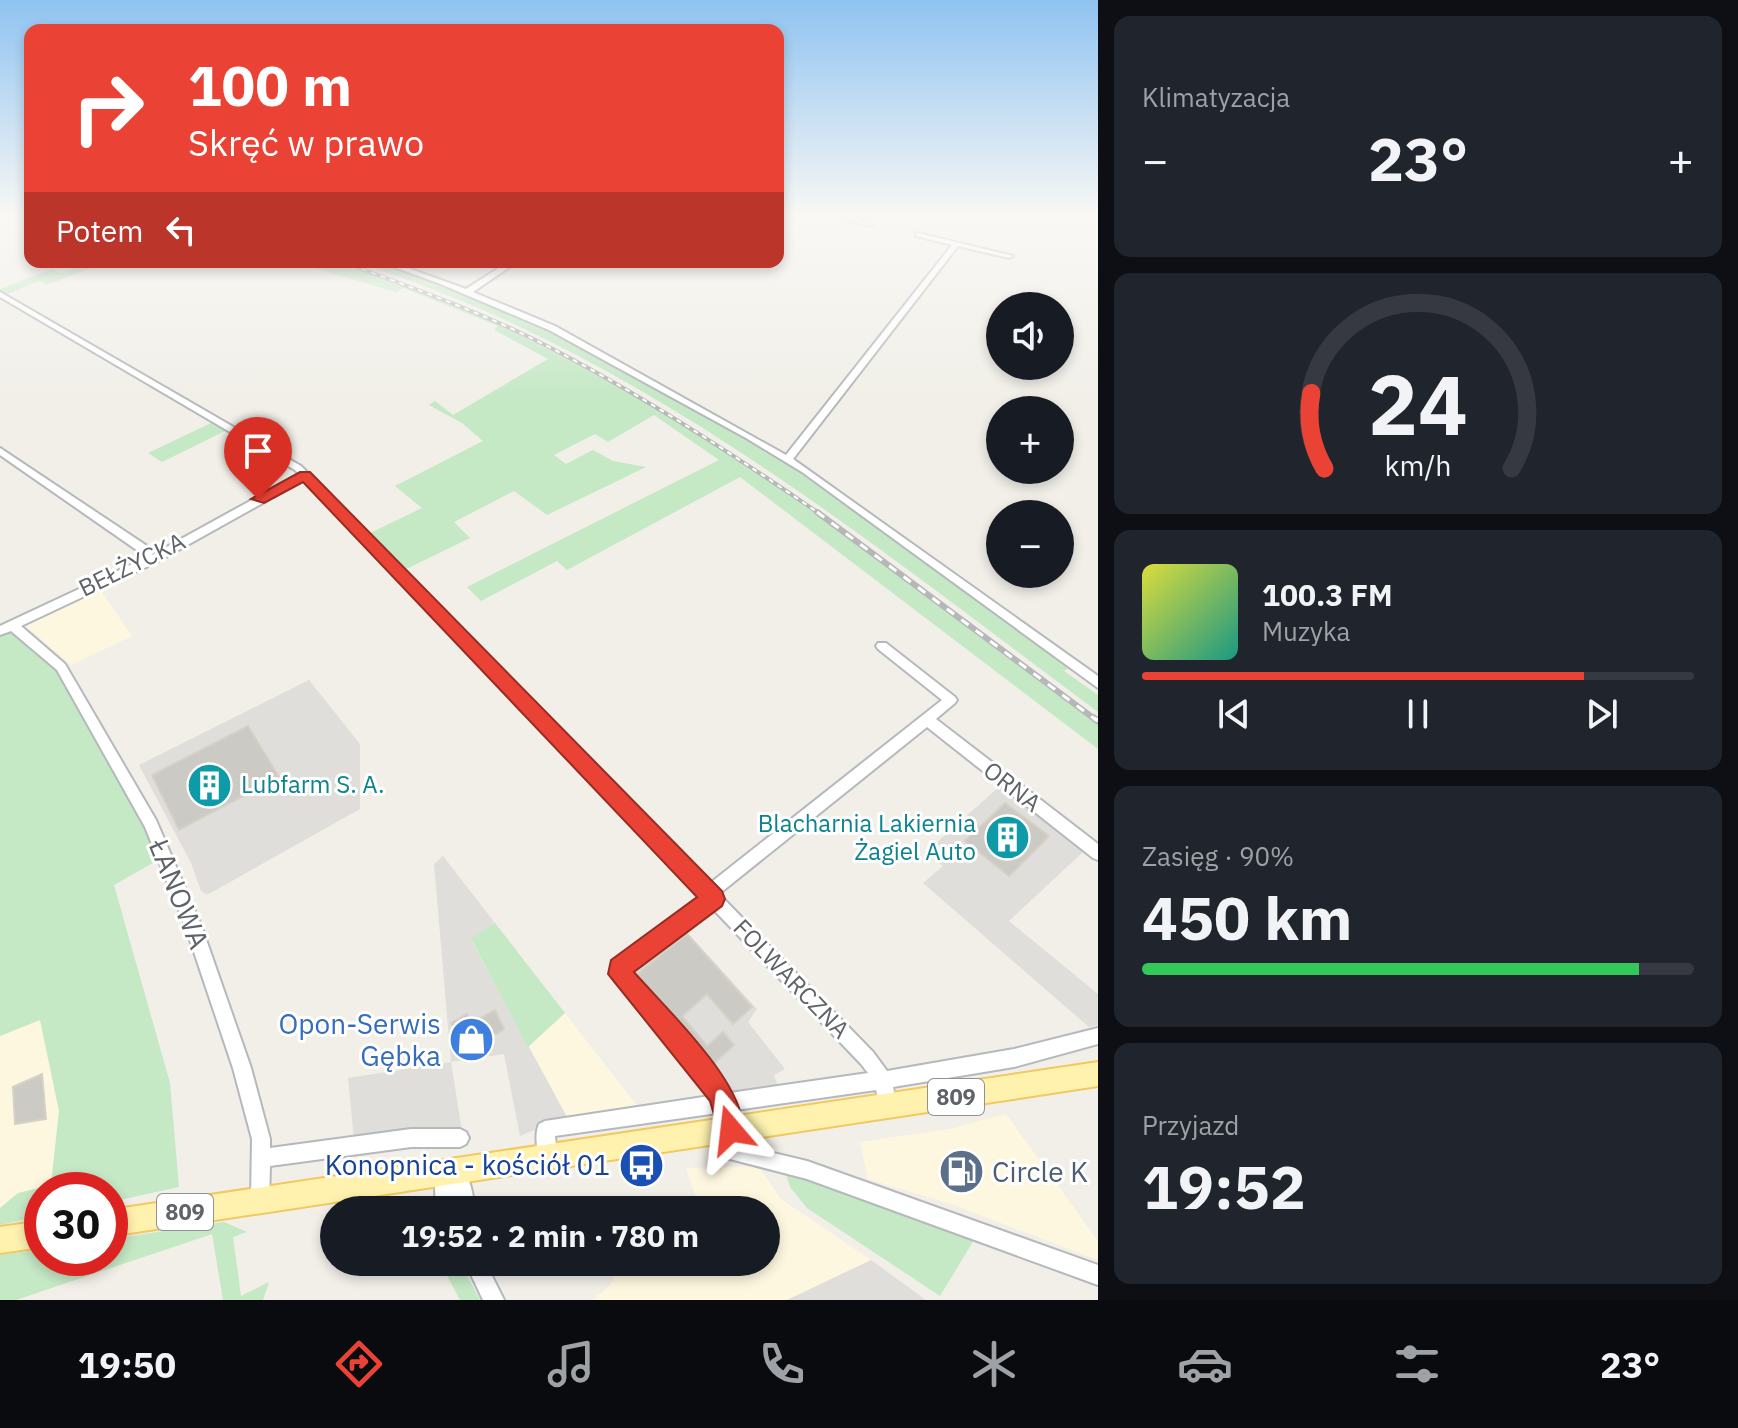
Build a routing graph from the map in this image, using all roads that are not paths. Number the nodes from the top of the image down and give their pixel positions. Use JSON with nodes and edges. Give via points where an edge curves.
{"nodes":[{"id":1,"x":427,"y":278,"type":"edge"},
{"id":2,"x":489,"y":278,"type":"edge"},
{"id":3,"x":930,"y":278,"type":"edge"},
{"id":4,"x":467,"y":292,"type":"junction"},
{"id":5,"x":0,"y":294,"type":"edge"},
{"id":6,"x":0,"y":451,"type":"edge"},
{"id":7,"x":788,"y":459,"type":"junction"},
{"id":8,"x":305,"y":475,"type":"junction"},
{"id":9,"x":149,"y":561,"type":"junction"},
{"id":10,"x":6,"y":628,"type":"edge"},
{"id":11,"x":882,"y":646,"type":"dead end"},
{"id":12,"x":1098,"y":683,"type":"edge"},
{"id":13,"x":931,"y":717,"type":"junction"},
{"id":14,"x":1098,"y":853,"type":"edge"},
{"id":15,"x":711,"y":896,"type":"junction"},
{"id":16,"x":1098,"y":1036,"type":"edge"},
{"id":17,"x":1098,"y":1074,"type":"edge"},
{"id":18,"x":883,"y":1080,"type":"junction"},
{"id":19,"x":726,"y":1102,"type":"junction"},
{"id":20,"x":888,"y":1107,"type":"junction"},
{"id":21,"x":731,"y":1130,"type":"junction"},
{"id":22,"x":460,"y":1138,"type":"dead end"},
{"id":23,"x":548,"y":1157,"type":"junction"},
{"id":24,"x":263,"y":1158,"type":"junction"},
{"id":25,"x":450,"y":1171,"type":"junction"},
{"id":26,"x":445,"y":1196,"type":"edge"},
{"id":27,"x":463,"y":1196,"type":"edge"},
{"id":28,"x":260,"y":1200,"type":"junction"},
{"id":29,"x":128,"y":1220,"type":"edge"},
{"id":30,"x":24,"y":1237,"type":"edge"},
{"id":31,"x":0,"y":1240,"type":"edge"},
{"id":32,"x":1098,"y":1275,"type":"edge"},
{"id":33,"x":482,"y":1276,"type":"edge"},
{"id":34,"x":494,"y":1300,"type":"edge"}],
"edges":[{"from":1,"to":4,"type":"street"},
{"from":2,"to":4,"type":"street"},
{"from":3,"to":7,"type":"street"},
{"from":4,"to":7,"type":"street","via":[[567,336]]},
{"from":5,"to":8,"type":"street","name":"FOLWARCZNA"},
{"from":6,"to":9,"type":"street","via":[[146,551]]},
{"from":7,"to":12,"type":"street"},
{"from":8,"to":9,"type":"street","name":"BEŁŻYCKA"},
{"from":8,"to":15,"type":"street","name":"FOLWARCZNA"},
{"from":9,"to":10,"type":"street","name":"BEŁŻYCKA"},
{"from":10,"to":24,"type":"street","name":"ŁANOWA","via":[[61,667],[151,824],[193,925],[242,1068]]},
{"from":11,"to":13,"type":"street","via":[[949,695],[951,700]]},
{"from":13,"to":14,"type":"street","name":"ORNA"},
{"from":13,"to":15,"type":"street"},
{"from":15,"to":18,"type":"street","name":"FOLWARCZNA"},
{"from":15,"to":19,"type":"street","via":[[620,968],[620,974]]},
{"from":16,"to":18,"type":"street","via":[[1014,1058]]},
{"from":17,"to":20,"type":"main road","number":"809"},
{"from":18,"to":19,"type":"street"},
{"from":18,"to":20,"type":"street"},
{"from":19,"to":21,"type":"street"},
{"from":19,"to":23,"type":"street","via":[[545,1130]]},
{"from":20,"to":21,"type":"main road","number":"809"},
{"from":21,"to":23,"type":"main road","number":"809"},
{"from":21,"to":32,"type":"street","via":[[732,1152],[807,1170]]},
{"from":22,"to":24,"type":"street","via":[[411,1138]]},
{"from":23,"to":25,"type":"main road","number":"809"},
{"from":24,"to":28,"type":"street","name":"ŁANOWA"},
{"from":25,"to":26,"type":"street"},
{"from":25,"to":27,"type":"street","via":[[462,1184]]},
{"from":25,"to":28,"type":"main road","number":"809"},
{"from":28,"to":29,"type":"main road","number":"809"},
{"from":30,"to":31,"type":"main road"},
{"from":33,"to":34,"type":"street"}]}
